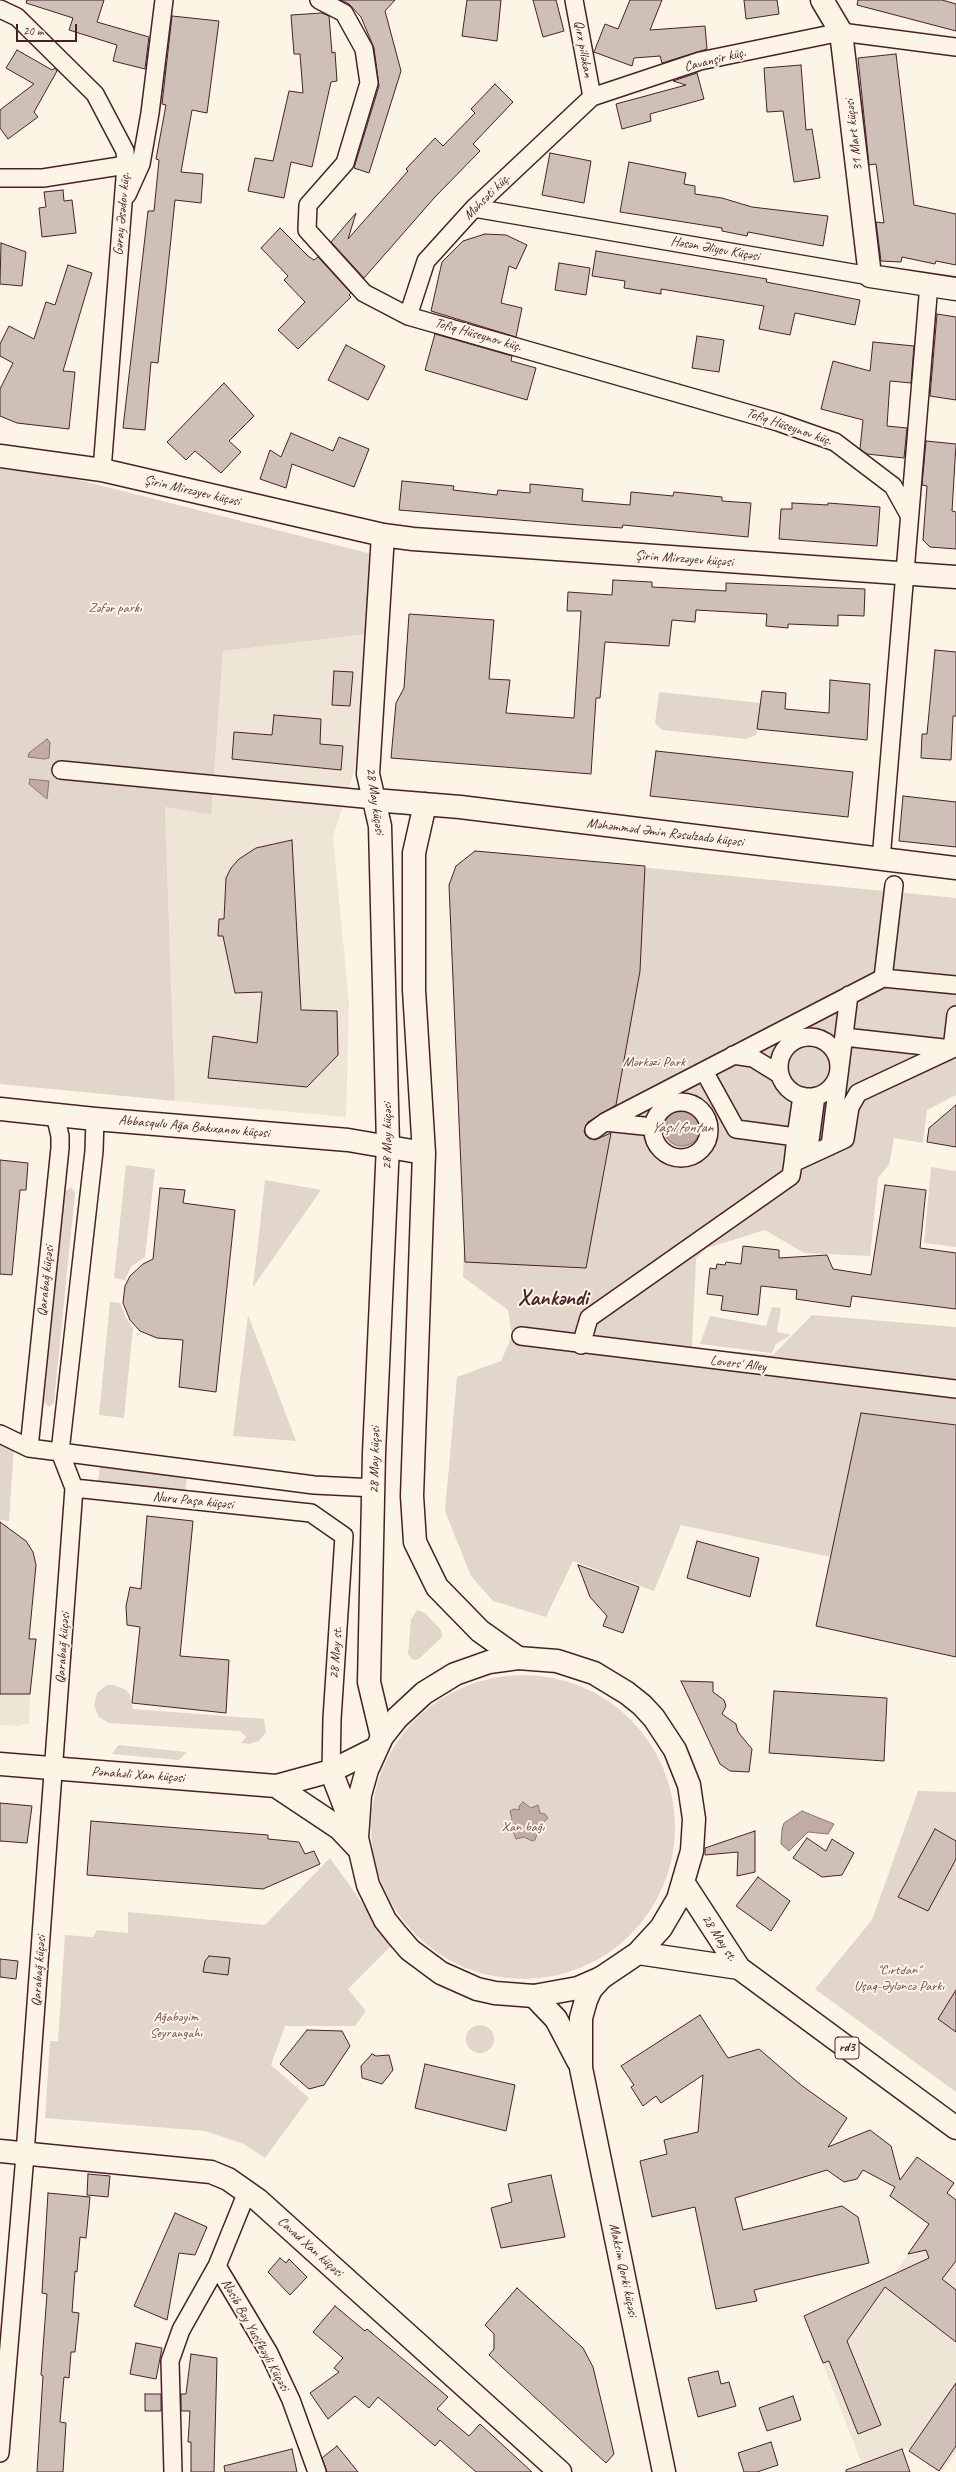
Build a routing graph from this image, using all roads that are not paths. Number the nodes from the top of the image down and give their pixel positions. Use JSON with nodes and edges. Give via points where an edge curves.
{"nodes":[{"id":1,"x":164,"y":0,"type":"edge"},
{"id":2,"x":319,"y":0,"type":"edge"},
{"id":3,"x":574,"y":0,"type":"edge"},
{"id":4,"x":822,"y":0,"type":"edge"},
{"id":5,"x":0,"y":9,"type":"edge"},
{"id":6,"x":841,"y":32,"type":"junction"},
{"id":7,"x":956,"y":47,"type":"edge"},
{"id":8,"x":592,"y":97,"type":"junction"},
{"id":9,"x":126,"y":165,"type":"junction"},
{"id":10,"x":0,"y":178,"type":"edge"},
{"id":11,"x":122,"y":206,"type":"junction"},
{"id":12,"x":474,"y":208,"type":"junction"},
{"id":13,"x":870,"y":276,"type":"junction"},
{"id":14,"x":929,"y":284,"type":"junction"},
{"id":15,"x":956,"y":289,"type":"edge"},
{"id":16,"x":408,"y":316,"type":"junction"},
{"id":17,"x":0,"y":456,"type":"edge"},
{"id":18,"x":102,"y":470,"type":"junction"},
{"id":19,"x":908,"y":512,"type":"junction"},
{"id":20,"x":383,"y":535,"type":"junction"},
{"id":21,"x":906,"y":575,"type":"junction"},
{"id":22,"x":956,"y":577,"type":"edge"},
{"id":23,"x":61,"y":770,"type":"dead end"},
{"id":24,"x":374,"y":800,"type":"junction"},
{"id":25,"x":424,"y":804,"type":"junction"},
{"id":26,"x":881,"y":860,"type":"junction"},
{"id":27,"x":956,"y":868,"type":"edge"},
{"id":28,"x":894,"y":885,"type":"dead end"},
{"id":29,"x":883,"y":978,"type":"junction"},
{"id":30,"x":956,"y":985,"type":"edge"},
{"id":31,"x":849,"y":995,"type":"junction"},
{"id":32,"x":956,"y":1015,"type":"edge"},
{"id":33,"x":844,"y":1037,"type":"junction"},
{"id":34,"x":952,"y":1049,"type":"junction"},
{"id":35,"x":733,"y":1056,"type":"junction"},
{"id":36,"x":704,"y":1071,"type":"junction"},
{"id":37,"x":840,"y":1072,"type":"junction"},
{"id":38,"x":779,"y":1074,"type":"junction"},
{"id":39,"x":684,"y":1081,"type":"junction"},
{"id":40,"x":809,"y":1096,"type":"junction"},
{"id":41,"x":688,"y":1102,"type":"junction"},
{"id":42,"x":0,"y":1109,"type":"edge"},
{"id":43,"x":55,"y":1115,"type":"junction"},
{"id":44,"x":94,"y":1119,"type":"junction"},
{"id":45,"x":653,"y":1127,"type":"junction"},
{"id":46,"x":796,"y":1137,"type":"junction"},
{"id":47,"x":388,"y":1145,"type":"junction"},
{"id":48,"x":830,"y":1146,"type":"junction"},
{"id":49,"x":424,"y":1153,"type":"junction"},
{"id":50,"x":800,"y":1160,"type":"junction"},
{"id":51,"x":521,"y":1336,"type":"dead end"},
{"id":52,"x":581,"y":1345,"type":"junction"},
{"id":53,"x":956,"y":1389,"type":"edge"},
{"id":54,"x":0,"y":1434,"type":"edge"},
{"id":55,"x":29,"y":1448,"type":"junction"},
{"id":56,"x":60,"y":1452,"type":"junction"},
{"id":57,"x":74,"y":1488,"type":"junction"},
{"id":58,"x":375,"y":1488,"type":"junction"},
{"id":59,"x":344,"y":1536,"type":"joint"},
{"id":60,"x":518,"y":1658,"type":"junction"},
{"id":61,"x":379,"y":1743,"type":"junction"},
{"id":62,"x":0,"y":1764,"type":"edge"},
{"id":63,"x":54,"y":1769,"type":"junction"},
{"id":64,"x":331,"y":1770,"type":"junction"},
{"id":65,"x":276,"y":1786,"type":"junction"},
{"id":66,"x":358,"y":1844,"type":"junction"},
{"id":67,"x":683,"y":1882,"type":"junction"},
{"id":68,"x":638,"y":1953,"type":"junction"},
{"id":69,"x":739,"y":1968,"type":"junction"},
{"id":70,"x":601,"y":1978,"type":"junction"},
{"id":71,"x":534,"y":1996,"type":"junction"},
{"id":72,"x":581,"y":2068,"type":"junction"},
{"id":73,"x":956,"y":2128,"type":"edge"},
{"id":74,"x":0,"y":2152,"type":"edge"},
{"id":75,"x":25,"y":2154,"type":"junction"},
{"id":76,"x":246,"y":2192,"type":"junction"},
{"id":77,"x":217,"y":2266,"type":"junction"},
{"id":78,"x":0,"y":2448,"type":"edge"},
{"id":79,"x":173,"y":2472,"type":"edge"},
{"id":80,"x":316,"y":2472,"type":"edge"},
{"id":81,"x":560,"y":2472,"type":"edge"},
{"id":82,"x":664,"y":2472,"type":"edge"}],
"edges":[{"from":1,"to":11,"type":"street","via":[[141,164]]},
{"from":2,"to":16,"type":"street","name":"Tofiq Hüseynov küç.","via":[[344,13],[364,49],[369,83],[345,163],[308,204],[307,230],[364,294]]},
{"from":3,"to":8,"type":"street","name":"Qırx pilləkan"},
{"from":4,"to":6,"type":"main road","name":"31 Mart küçəsi"},
{"from":5,"to":9,"type":"street","name":"Gəray Əsədov küç.","via":[[17,17],[95,94],[125,151]]},
{"from":6,"to":7,"type":"street","name":"Cavanşir küç."},
{"from":6,"to":8,"type":"street","name":"Cavanşir küç.","via":[[700,62]]},
{"from":6,"to":13,"type":"main road","name":"31 Mart küçəsi"},
{"from":8,"to":12,"type":"street","name":"Məhsəti küç."},
{"from":9,"to":10,"type":"street","via":[[43,178]]},
{"from":9,"to":11,"type":"street","name":"Gəray Əsədov küç."},
{"from":11,"to":18,"type":"street","name":"Gəray Əsədov küç."},
{"from":12,"to":13,"type":"street","name":"Həsən Əliyev Küçəsi"},
{"from":12,"to":16,"type":"street","name":"Məhsəti küç.","via":[[426,261]]},
{"from":13,"to":14,"type":"main road","name":"Həsən Əliyev Küçəsi"},
{"from":14,"to":15,"type":"main road","name":"Həsən Əliyev Küçəsi"},
{"from":14,"to":19,"type":"street"},
{"from":16,"to":19,"type":"street","name":"Tofiq Hüseynov küç.","via":[[778,422],[835,442],[893,486]]},
{"from":17,"to":18,"type":"main road","name":"Şirin Mirzəyev küçəsi"},
{"from":18,"to":20,"type":"main road","name":"Şirin Mirzəyev küçəsi"},
{"from":19,"to":21,"type":"street"},
{"from":20,"to":21,"type":"main road","name":"Şirin Mirzəyev küçəsi","via":[[412,540]]},
{"from":20,"to":24,"type":"main road","name":"28 May küçəsi","via":[[368,774]]},
{"from":21,"to":22,"type":"main road","name":"Şirin Mirzəyev küçəsi"},
{"from":21,"to":26,"type":"street"},
{"from":23,"to":24,"type":"street"},
{"from":24,"to":25,"type":"main road","name":"Məhəmməd Əmin Rəsulzadə küçəsi"},
{"from":24,"to":47,"type":"main road","name":"28 May küçəsi","via":[[380,826]]},
{"from":25,"to":26,"type":"main road","name":"Məhəmməd Əmin Rəsulzadə küçəsi"},
{"from":25,"to":49,"type":"main road","via":[[414,853],[414,982]]},
{"from":26,"to":27,"type":"main road","name":"Məhəmməd Əmin Rəsulzadə küçəsi"},
{"from":28,"to":29,"type":"street"},
{"from":29,"to":30,"type":"street"},
{"from":29,"to":31,"type":"street"},
{"from":31,"to":33,"type":"street"},
{"from":31,"to":35,"type":"street"},
{"from":32,"to":34,"type":"street"},
{"from":33,"to":34,"type":"street"},
{"from":33,"to":37,"type":"street"},
{"from":34,"to":48,"type":"street","via":[[858,1093],[850,1107],[845,1139]]},
{"from":35,"to":36,"type":"street"},
{"from":35,"to":38,"type":"street","via":[[752,1058]]},
{"from":36,"to":39,"type":"street"},
{"from":36,"to":46,"type":"street","via":[[736,1129]]},
{"from":37,"to":38,"type":"street","via":[[835,1052],[824,1042],[811,1037],[802,1038],[786,1047],[781,1056]]},
{"from":37,"to":40,"type":"street","via":[[829,1090]]},
{"from":37,"to":48,"type":"street"},
{"from":38,"to":40,"type":"street","via":[[790,1091]]},
{"from":39,"to":41,"type":"street"},
{"from":39,"to":45,"type":"street","via":[[600,1126]]},
{"from":40,"to":46,"type":"street"},
{"from":40,"to":50,"type":"street"},
{"from":41,"to":45,"type":"street","via":[[679,1101],[664,1107],[656,1116]]},
{"from":41,"to":45,"type":"street","via":[[702,1111],[709,1126],[706,1143],[694,1155],[677,1158],[662,1151],[653,1137]]},
{"from":42,"to":43,"type":"main road","name":"Abbasqulu Ağa Bakıxanov küçəsi"},
{"from":43,"to":44,"type":"main road","name":"Abbasqulu Ağa Bakıxanov küçəsi"},
{"from":43,"to":55,"type":"street","name":"Qarabağ küçəsi","via":[[60,1148]]},
{"from":44,"to":47,"type":"main road","name":"Abbasqulu Ağa Bakıxanov küçəsi"},
{"from":44,"to":56,"type":"street","via":[[94,1151]]},
{"from":46,"to":50,"type":"street"},
{"from":47,"to":49,"type":"main road","name":"Abbasqulu Ağa Bakıxanov küçəsi"},
{"from":47,"to":58,"type":"main road","name":"28 May küçəsi","via":[[374,1453]]},
{"from":48,"to":50,"type":"street"},
{"from":49,"to":60,"type":"main road","via":[[412,1496],[415,1542],[437,1587],[480,1631]]},
{"from":50,"to":52,"type":"street","via":[[791,1176],[589,1318]]},
{"from":51,"to":52,"type":"street","name":"Lovers' Alley"},
{"from":52,"to":53,"type":"street","name":"Lovers' Alley"},
{"from":54,"to":55,"type":"street"},
{"from":55,"to":56,"type":"street"},
{"from":56,"to":57,"type":"street"},
{"from":56,"to":58,"type":"street","via":[[317,1485]]},
{"from":57,"to":59,"type":"street","name":"Nuru Paşa küçəsi","via":[[313,1513]]},
{"from":57,"to":63,"type":"street","name":"Qarabağ küçəsi"},
{"from":58,"to":61,"type":"main road","name":"28 May küçəsi","via":[[369,1682]]},
{"from":59,"to":64,"type":"street","name":"28 May st."},
{"from":60,"to":61,"type":"main road","via":[[472,1667],[439,1682],[410,1705]]},
{"from":60,"to":67,"type":"main road","via":[[557,1661],[594,1673],[627,1692],[654,1718],[666,1734],[683,1767],[692,1804],[692,1851]]},
{"from":61,"to":64,"type":"main road"},
{"from":61,"to":66,"type":"main road","via":[[360,1795]]},
{"from":62,"to":63,"type":"main road","name":"Pənahəli Xan küçəsi"},
{"from":63,"to":65,"type":"main road","name":"Pənahəli Xan küçəsi"},
{"from":63,"to":75,"type":"street","name":"Qarabağ küçəsi"},
{"from":64,"to":65,"type":"main road"},
{"from":64,"to":66,"type":"main road"},
{"from":65,"to":66,"type":"main road","via":[[339,1828]]},
{"from":66,"to":71,"type":"main road","via":[[368,1885],[376,1903],[397,1935],[415,1954],[441,1973],[477,1988],[495,1993]]},
{"from":67,"to":68,"type":"main road","via":[[678,1898],[661,1928]]},
{"from":67,"to":69,"type":"main road","name":"28 May st."},
{"from":68,"to":69,"type":"main road","name":"28 May st."},
{"from":68,"to":70,"type":"main road"},
{"from":69,"to":73,"type":"main road","number":"rd3"},
{"from":70,"to":71,"type":"main road","via":[[578,1988]]},
{"from":70,"to":72,"type":"main road","name":"Maksim Qorki küçəsi","via":[[591,1989],[581,2018]]},
{"from":71,"to":72,"type":"main road","name":"Maksim Qorki küçəsi","via":[[556,2019]]},
{"from":72,"to":82,"type":"main road","name":"Maksim Qorki küçəsi"},
{"from":74,"to":75,"type":"main road","name":"Cavad Xan küçəsi"},
{"from":75,"to":76,"type":"main road","name":"Cavad Xan küçəsi","via":[[211,2172],[228,2179]]},
{"from":75,"to":78,"type":"street","name":"Qarabağ küçəsi"},
{"from":76,"to":77,"type":"street","name":"Nəsib Bəy Yusifbəyli Küçəsi"},
{"from":76,"to":81,"type":"main road","name":"Cavad Xan küçəsi","via":[[258,2200]]},
{"from":77,"to":79,"type":"street","name":"Nəsib Bəy Yusifbəyli Küçəsi","via":[[181,2330],[170,2361]]},
{"from":77,"to":80,"type":"street","name":"Nəsib Bəy Yusifbəyli Küçəsi","via":[[268,2353],[291,2400]]}]}
